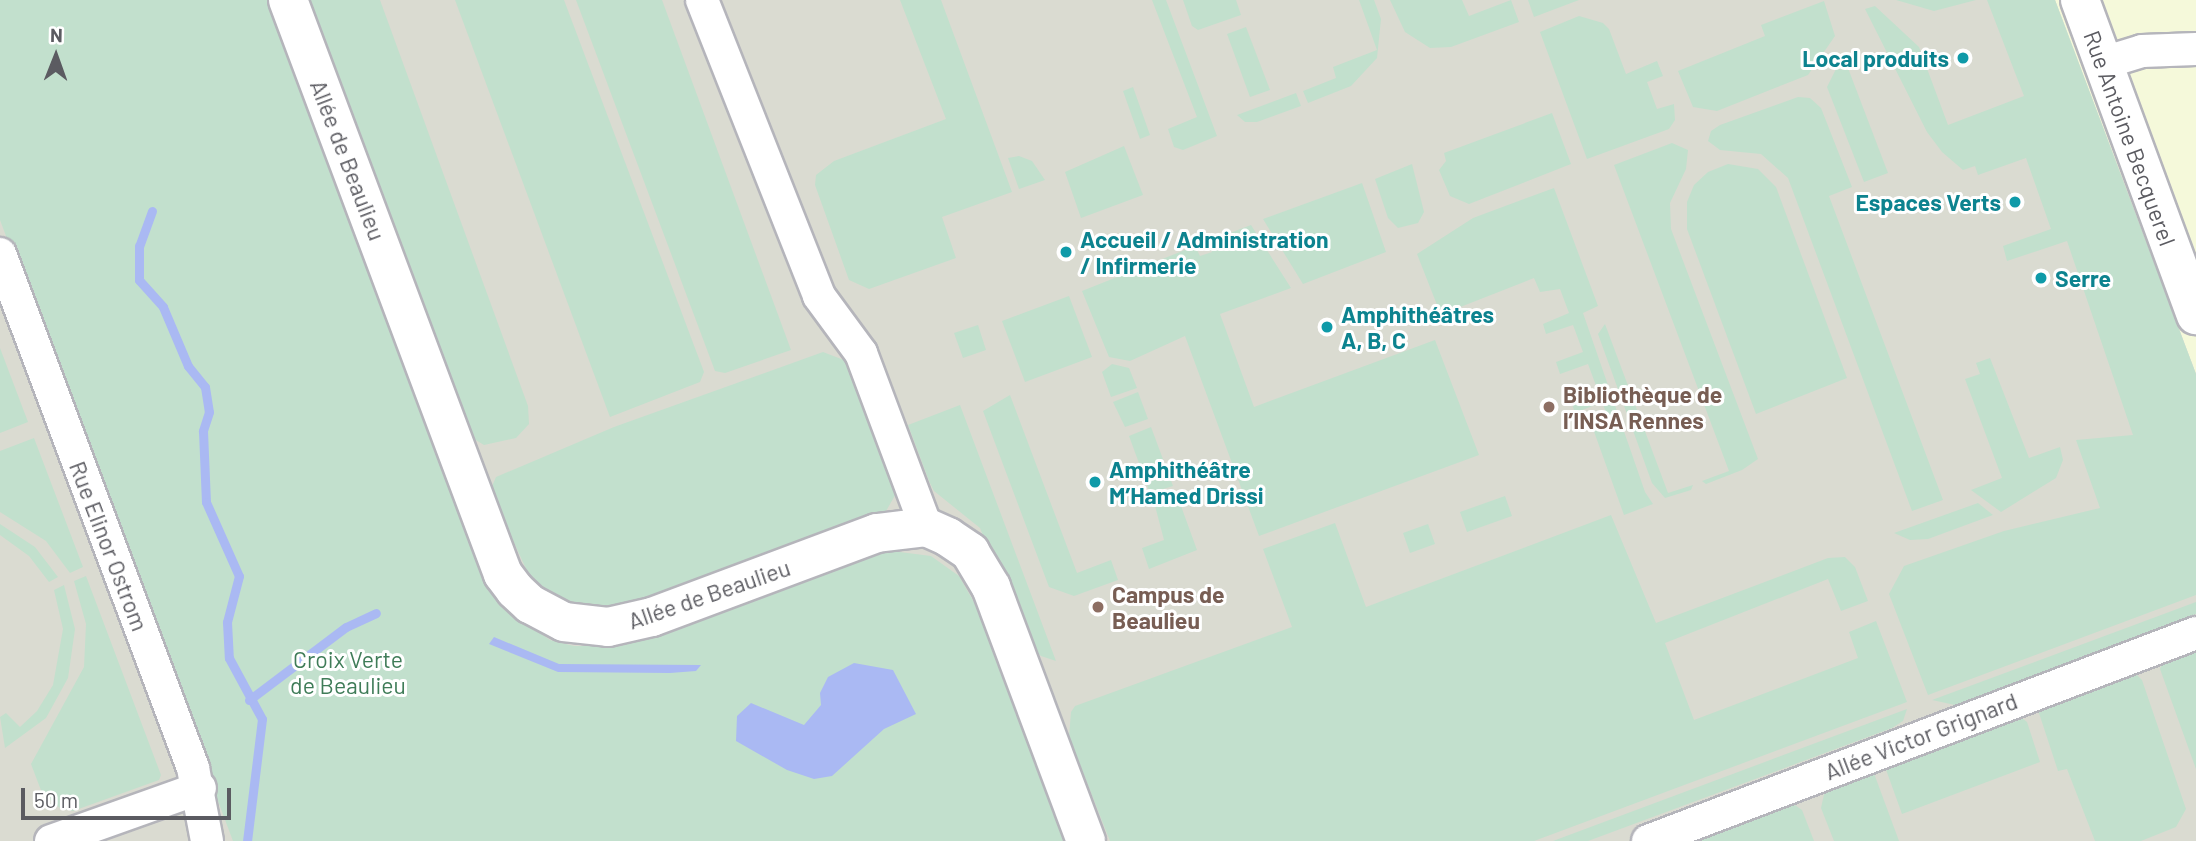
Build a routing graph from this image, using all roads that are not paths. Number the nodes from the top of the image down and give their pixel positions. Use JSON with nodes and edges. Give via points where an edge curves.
{"nodes":[{"id":1,"x":288,"y":0,"type":"edge"},
{"id":2,"x":702,"y":0,"type":"edge"},
{"id":3,"x":2080,"y":0,"type":"edge"},
{"id":4,"x":2196,"y":49,"type":"edge"},
{"id":5,"x":2103,"y":63,"type":"junction"},
{"id":6,"x":0,"y":254,"type":"edge"},
{"id":7,"x":2196,"y":315,"type":"edge"},
{"id":8,"x":926,"y":527,"type":"junction"},
{"id":9,"x":2196,"y":633,"type":"edge"},
{"id":10,"x":200,"y":788,"type":"junction"},
{"id":11,"x":51,"y":841,"type":"edge"},
{"id":12,"x":207,"y":841,"type":"edge"},
{"id":13,"x":1086,"y":841,"type":"edge"},
{"id":14,"x":1648,"y":841,"type":"edge"}],
"edges":[{"from":1,"to":8,"type":"street","name":"Allée de Beaulieu","via":[[503,574],[530,604],[564,622],[585,626],[630,623],[877,533]]},
{"from":2,"to":8,"type":"street","via":[[819,296],[861,353]]},
{"from":3,"to":5,"type":"street","name":"Rue Antoine Becquerel"},
{"from":4,"to":5,"type":"street","via":[[2142,51]]},
{"from":5,"to":7,"type":"street","name":"Rue Antoine Becquerel"},
{"from":6,"to":10,"type":"street","name":"Rue Elinor Ostrom"},
{"from":8,"to":13,"type":"street","via":[[970,552],[981,568]]},
{"from":9,"to":14,"type":"street","name":"Allée Victor Grignard"},
{"from":10,"to":11,"type":"street"},
{"from":10,"to":12,"type":"street","name":"Rue Elinor Ostrom"}]}
